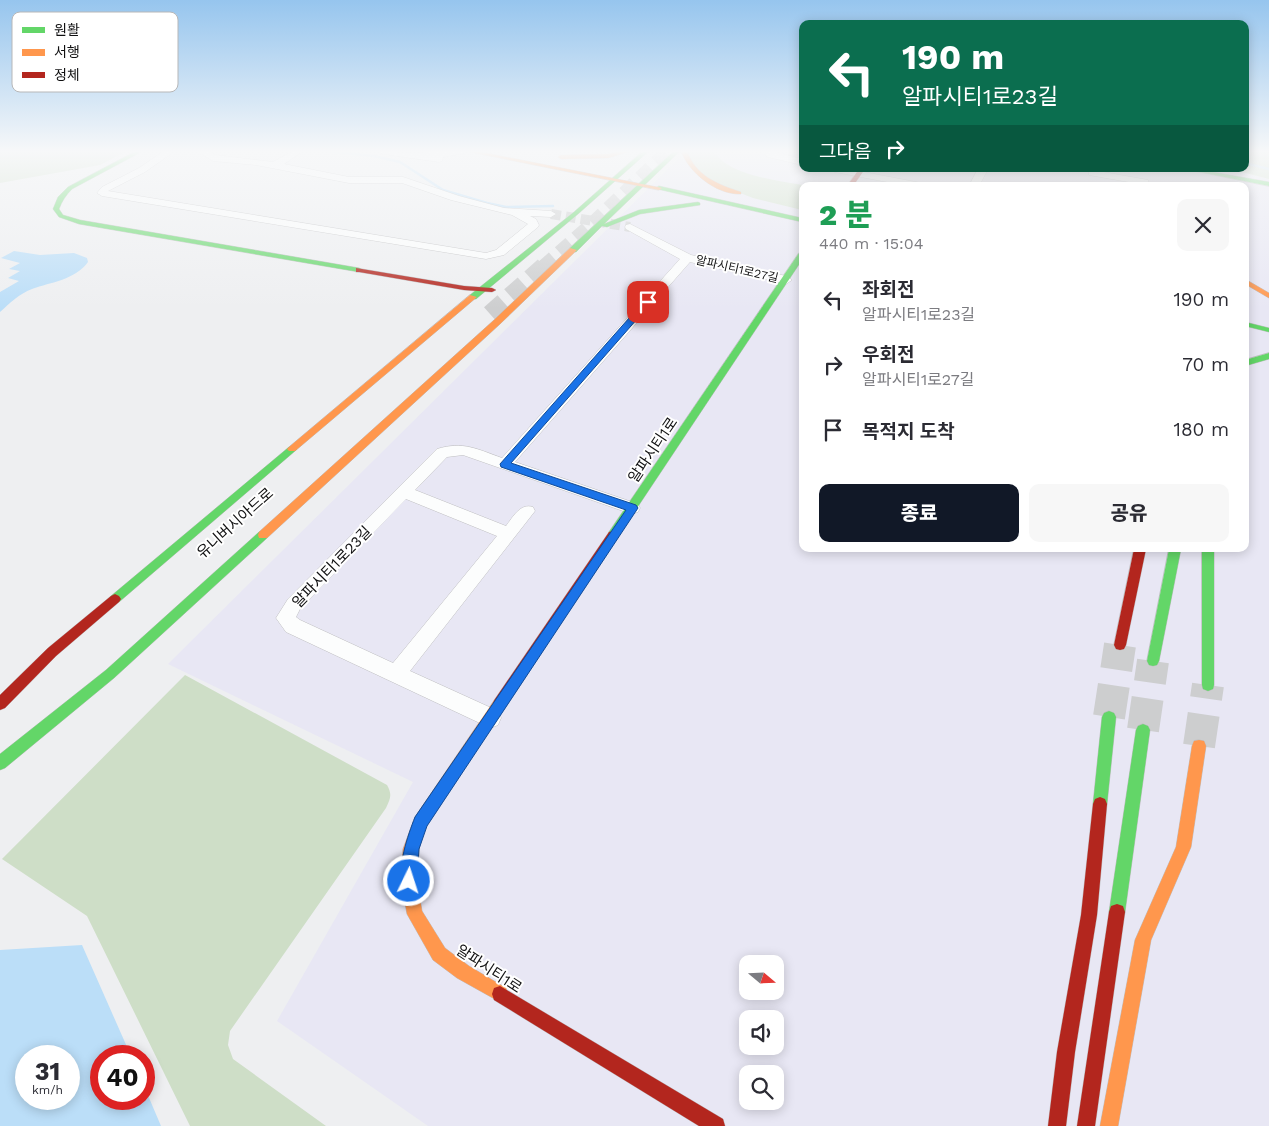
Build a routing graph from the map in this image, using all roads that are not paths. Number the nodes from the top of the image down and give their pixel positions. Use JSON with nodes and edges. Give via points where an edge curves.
{"nodes":[{"id":1,"x":57,"y":204,"type":"edge"},
{"id":2,"x":166,"y":204,"type":"edge"},
{"id":3,"x":478,"y":204,"type":"edge"},
{"id":4,"x":582,"y":204,"type":"edge"},
{"id":5,"x":587,"y":204,"type":"edge"},
{"id":6,"x":711,"y":204,"type":"edge"},
{"id":7,"x":755,"y":204,"type":"edge"},
{"id":8,"x":761,"y":204,"type":"edge"},
{"id":9,"x":619,"y":205,"type":"edge"},
{"id":10,"x":799,"y":210,"type":"edge"},
{"id":11,"x":516,"y":213,"type":"junction"},
{"id":12,"x":551,"y":214,"type":"tunnel mouth"},
{"id":13,"x":576,"y":214,"type":"junction"},
{"id":14,"x":799,"y":219,"type":"edge"},
{"id":15,"x":630,"y":227,"type":"tunnel mouth"},
{"id":16,"x":592,"y":234,"type":"junction"},
{"id":17,"x":687,"y":258,"type":"junction"},
{"id":18,"x":799,"y":260,"type":"edge"},
{"id":19,"x":511,"y":267,"type":"junction"},
{"id":20,"x":486,"y":274,"type":"dead end"},
{"id":21,"x":469,"y":277,"type":"dead end"},
{"id":22,"x":544,"y":278,"type":"junction"},
{"id":23,"x":786,"y":280,"type":"junction"},
{"id":24,"x":431,"y":281,"type":"junction"},
{"id":25,"x":1249,"y":284,"type":"edge"},
{"id":26,"x":519,"y":288,"type":"dead end"},
{"id":27,"x":482,"y":290,"type":"junction"},
{"id":28,"x":502,"y":290,"type":"dead end"},
{"id":29,"x":1269,"y":296,"type":"edge"},
{"id":30,"x":475,"y":309,"type":"dead end"},
{"id":31,"x":490,"y":314,"type":"tunnel mouth"},
{"id":32,"x":1249,"y":314,"type":"edge"},
{"id":33,"x":447,"y":318,"type":"junction"},
{"id":34,"x":1269,"y":319,"type":"edge"},
{"id":35,"x":1249,"y":325,"type":"edge"},
{"id":36,"x":1269,"y":330,"type":"edge"},
{"id":37,"x":421,"y":356,"type":"dead end"},
{"id":38,"x":1269,"y":356,"type":"edge"},
{"id":39,"x":1249,"y":362,"type":"edge"},
{"id":40,"x":394,"y":400,"type":"dead end"},
{"id":41,"x":505,"y":464,"type":"junction"},
{"id":42,"x":404,"y":492,"type":"junction"},
{"id":43,"x":632,"y":508,"type":"junction"},
{"id":44,"x":527,"y":511,"type":"dead end"},
{"id":45,"x":509,"y":534,"type":"junction"},
{"id":46,"x":1139,"y":552,"type":"edge"},
{"id":47,"x":1174,"y":552,"type":"edge"},
{"id":48,"x":1208,"y":552,"type":"edge"},
{"id":49,"x":1120,"y":645,"type":"tunnel mouth"},
{"id":50,"x":1153,"y":661,"type":"tunnel mouth"},
{"id":51,"x":396,"y":674,"type":"junction"},
{"id":52,"x":1208,"y":685,"type":"tunnel mouth"},
{"id":53,"x":71,"y":690,"type":"dead end"},
{"id":54,"x":0,"y":704,"type":"edge"},
{"id":55,"x":491,"y":718,"type":"junction"},
{"id":56,"x":1109,"y":718,"type":"tunnel mouth"},
{"id":57,"x":1143,"y":730,"type":"tunnel mouth"},
{"id":58,"x":1199,"y":746,"type":"tunnel mouth"},
{"id":59,"x":0,"y":755,"type":"edge"},
{"id":60,"x":0,"y":763,"type":"edge"},
{"id":61,"x":1066,"y":1052,"type":"junction"},
{"id":62,"x":716,"y":1126,"type":"edge"},
{"id":63,"x":1050,"y":1126,"type":"edge"},
{"id":64,"x":1056,"y":1126,"type":"edge"},
{"id":65,"x":1086,"y":1126,"type":"edge"},
{"id":66,"x":1109,"y":1126,"type":"edge"}],
"edges":[{"from":1,"to":24,"type":"main road","via":[[56,209],[61,216],[78,222]]},
{"from":2,"to":11,"type":"street","via":[[486,256],[500,254],[534,225]]},
{"from":3,"to":11,"type":"street"},
{"from":4,"to":13,"type":"main road"},
{"from":5,"to":13,"type":"main road"},
{"from":6,"to":16,"type":"main road","via":[[664,207],[625,216]]},
{"from":7,"to":14,"type":"main road"},
{"from":8,"to":10,"type":"main road"},
{"from":9,"to":16,"type":"main road"},
{"from":11,"to":12,"type":"street"},
{"from":13,"to":19,"type":"main road"},
{"from":15,"to":17,"type":"street","name":"알파시티1로27길"},
{"from":16,"to":22,"type":"main road"},
{"from":17,"to":23,"type":"street","name":"알파시티1로27길"},
{"from":17,"to":41,"type":"street","name":"알파시티1로27길"},
{"from":18,"to":23,"type":"main road","name":"알파시티1로"},
{"from":19,"to":20,"type":"main road"},
{"from":19,"to":27,"type":"main road"},
{"from":21,"to":24,"type":"main road"},
{"from":22,"to":26,"type":"main road"},
{"from":22,"to":60,"type":"main road","via":[[110,674]]},
{"from":23,"to":43,"type":"main road","name":"알파시티1로"},
{"from":24,"to":27,"type":"main road"},
{"from":24,"to":33,"type":"main road","via":[[447,300]]},
{"from":25,"to":29,"type":"main road"},
{"from":27,"to":28,"type":"main road"},
{"from":27,"to":33,"type":"main road"},
{"from":30,"to":37,"type":"main road"},
{"from":31,"to":40,"type":"main road"},
{"from":32,"to":34,"type":"main road"},
{"from":33,"to":54,"type":"main road","via":[[52,652]]},
{"from":35,"to":36,"type":"main road"},
{"from":38,"to":39,"type":"main road"},
{"from":41,"to":42,"type":"street","name":"알파시티1로23길","via":[[464,450],[452,450],[442,453]]},
{"from":41,"to":43,"type":"street","name":"알파시티1로23길"},
{"from":42,"to":45,"type":"street"},
{"from":42,"to":51,"type":"street","name":"알파시티1로23길","via":[[294,604],[285,618],[293,626]]},
{"from":43,"to":55,"type":"main road","name":"알파시티1로"},
{"from":44,"to":45,"type":"street"},
{"from":45,"to":51,"type":"street"},
{"from":46,"to":49,"type":"main road"},
{"from":47,"to":50,"type":"main road"},
{"from":48,"to":52,"type":"main road"},
{"from":51,"to":55,"type":"street","name":"알파시티1로23길"},
{"from":53,"to":59,"type":"main road"},
{"from":55,"to":62,"type":"main road","name":"알파시티1로","via":[[420,824],[411,849],[409,881],[416,914],[439,954],[463,972]]},
{"from":56,"to":61,"type":"main road","via":[[1089,916]]},
{"from":57,"to":65,"type":"main road"},
{"from":58,"to":66,"type":"main road","via":[[1183,847],[1143,940]]},
{"from":61,"to":63,"type":"main road"},
{"from":61,"to":64,"type":"main road"}]}
